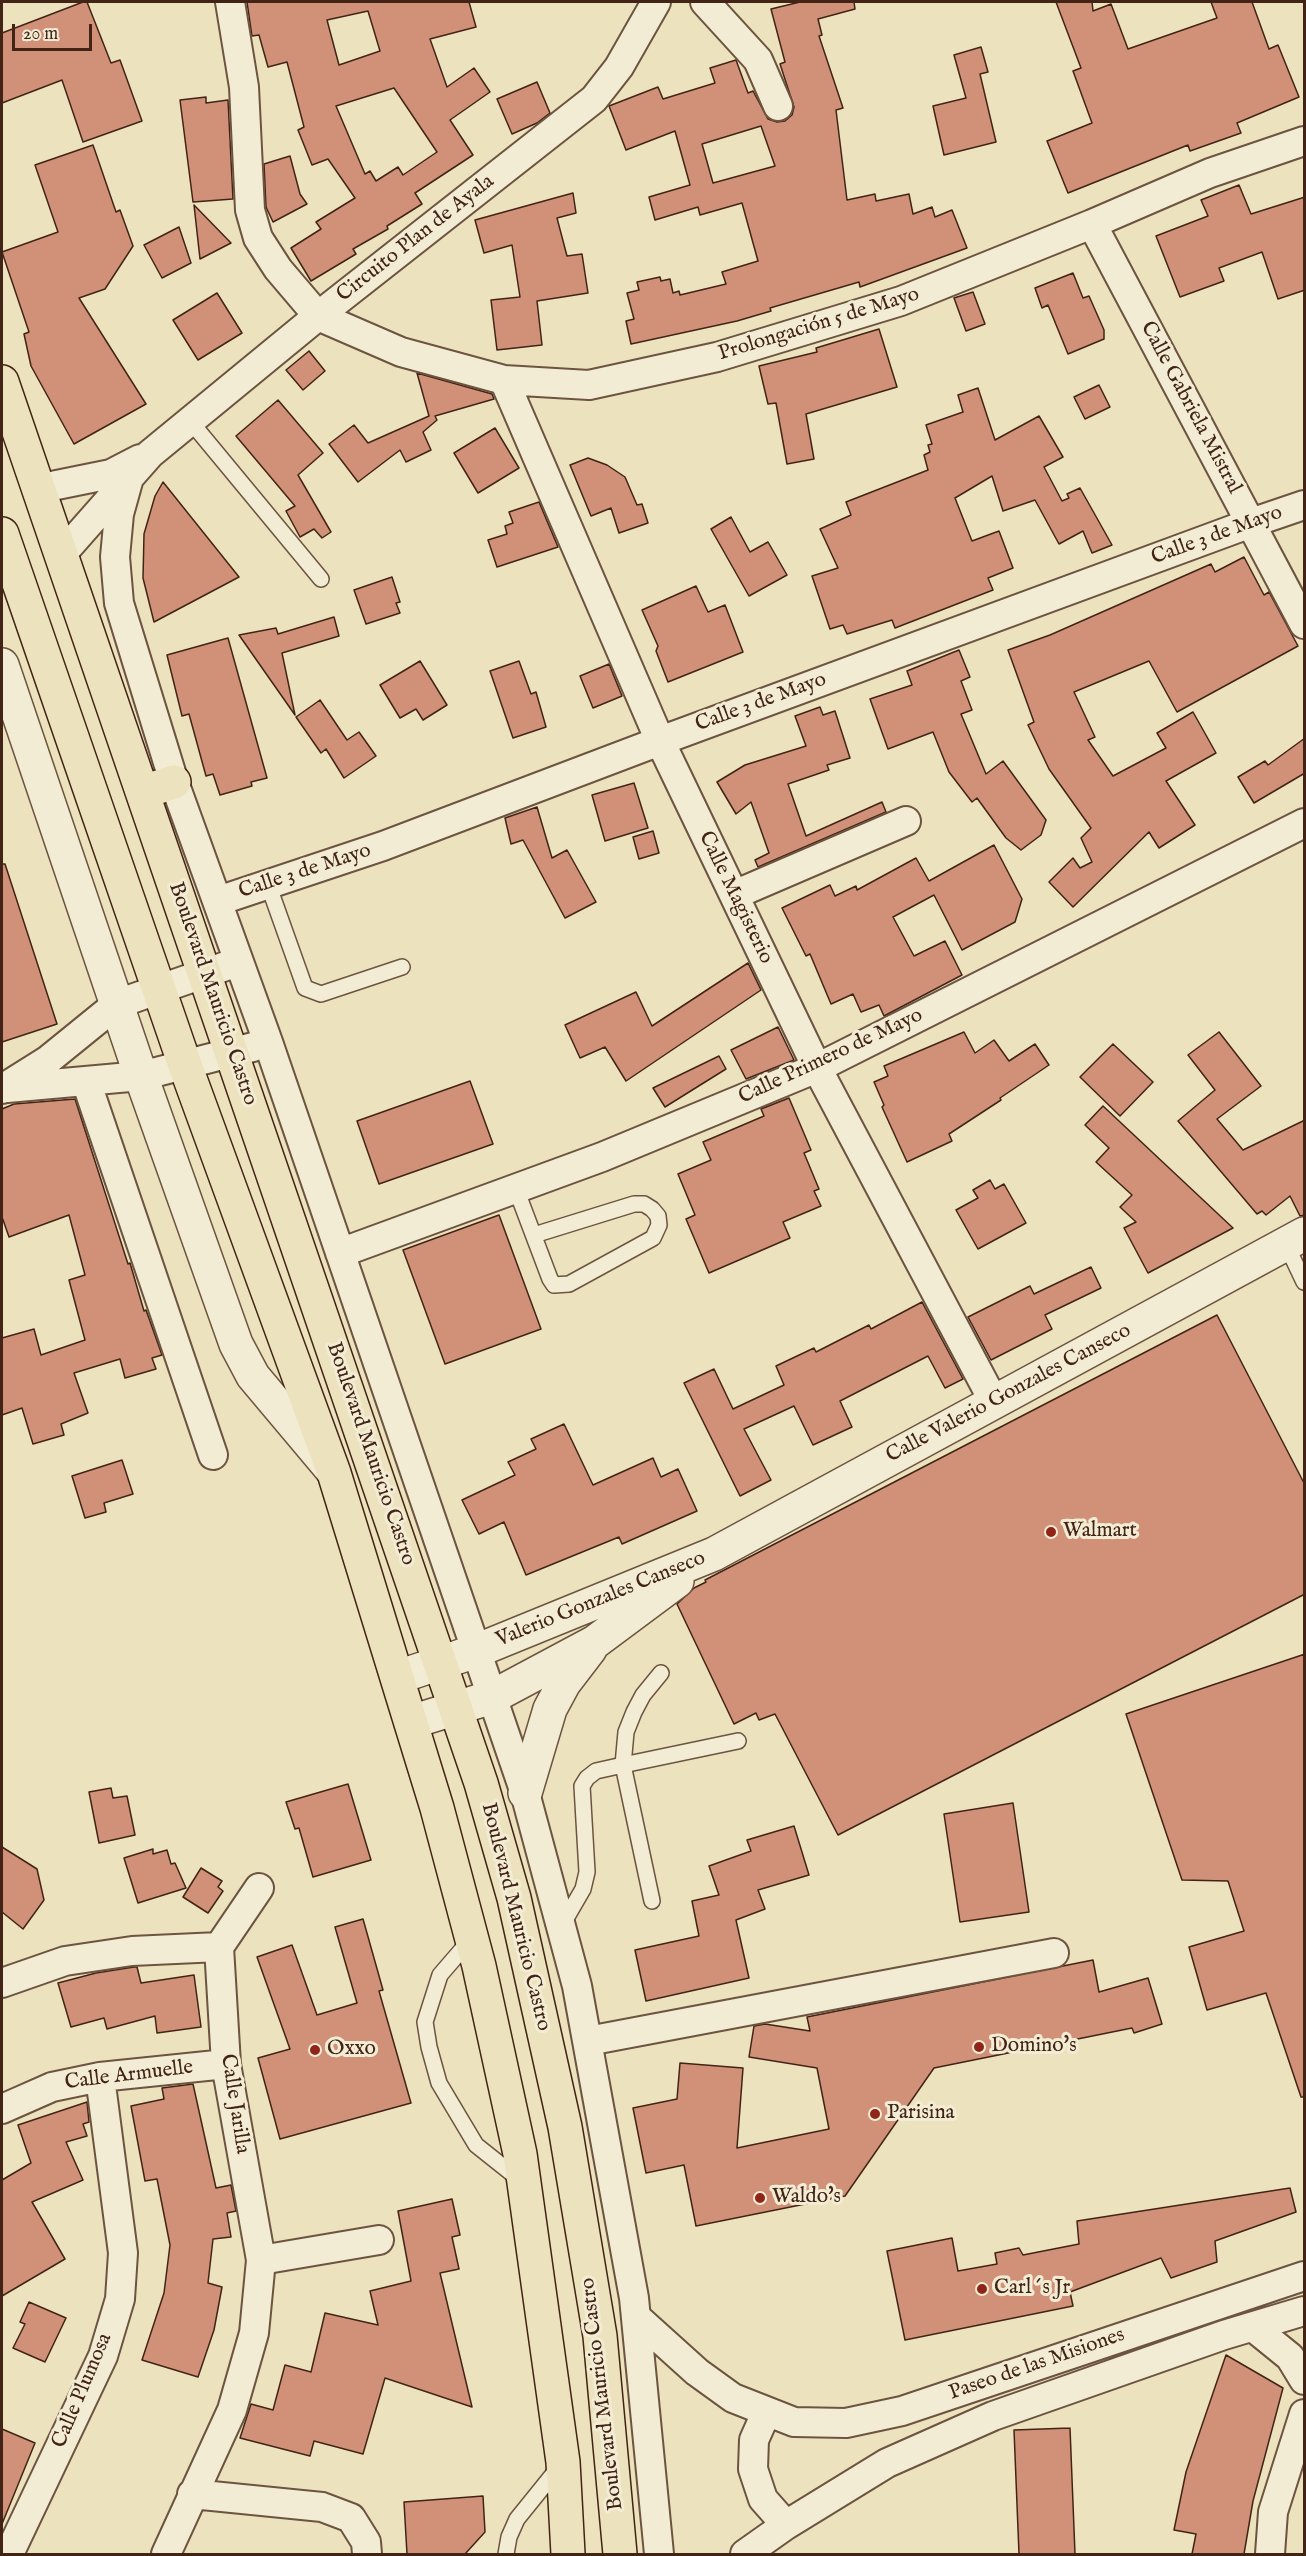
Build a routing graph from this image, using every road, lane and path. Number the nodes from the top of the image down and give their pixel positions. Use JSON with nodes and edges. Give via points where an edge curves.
{"nodes":[{"id":1,"x":230,"y":2,"type":"edge"},
{"id":2,"x":656,"y":2,"type":"edge"},
{"id":3,"x":705,"y":2,"type":"edge"},
{"id":4,"x":778,"y":106,"type":"dead end"},
{"id":5,"x":1305,"y":141,"type":"edge"},
{"id":6,"x":1092,"y":224,"type":"junction"},
{"id":7,"x":318,"y":316,"type":"junction"},
{"id":8,"x":504,"y":380,"type":"junction"},
{"id":9,"x":2,"y":382,"type":"edge"},
{"id":10,"x":191,"y":422,"type":"junction"},
{"id":11,"x":150,"y":454,"type":"junction"},
{"id":12,"x":129,"y":478,"type":"junction"},
{"id":13,"x":37,"y":489,"type":"junction"},
{"id":14,"x":1305,"y":505,"type":"edge"},
{"id":15,"x":1251,"y":523,"type":"junction"},
{"id":16,"x":2,"y":534,"type":"edge"},
{"id":17,"x":61,"y":555,"type":"junction"},
{"id":18,"x":321,"y":579,"type":"dead end"},
{"id":19,"x":1305,"y":624,"type":"edge"},
{"id":20,"x":2,"y":665,"type":"edge"},
{"id":21,"x":660,"y":741,"type":"junction"},
{"id":22,"x":174,"y":782,"type":"junction"},
{"id":23,"x":143,"y":792,"type":"junction"},
{"id":24,"x":906,"y":821,"type":"dead end"},
{"id":25,"x":1305,"y":823,"type":"edge"},
{"id":26,"x":268,"y":884,"type":"junction"},
{"id":27,"x":734,"y":895,"type":"junction"},
{"id":28,"x":218,"y":901,"type":"junction"},
{"id":29,"x":239,"y":962,"type":"junction"},
{"id":30,"x":402,"y":967,"type":"dead end"},
{"id":31,"x":204,"y":973,"type":"junction"},
{"id":32,"x":160,"y":988,"type":"junction"},
{"id":33,"x":117,"y":1004,"type":"junction"},
{"id":34,"x":268,"y":1042,"type":"junction"},
{"id":35,"x":232,"y":1053,"type":"junction"},
{"id":36,"x":185,"y":1065,"type":"junction"},
{"id":37,"x":817,"y":1068,"type":"junction"},
{"id":38,"x":141,"y":1076,"type":"junction"},
{"id":39,"x":86,"y":1081,"type":"junction"},
{"id":40,"x":3,"y":1088,"type":"edge"},
{"id":41,"x":516,"y":1189,"type":"junction"},
{"id":42,"x":534,"y":1234,"type":"junction"},
{"id":43,"x":1295,"y":1239,"type":"edge"},
{"id":44,"x":340,"y":1253,"type":"junction"},
{"id":45,"x":1305,"y":1282,"type":"edge"},
{"id":46,"x":994,"y":1402,"type":"junction"},
{"id":47,"x":213,"y":1455,"type":"dead end"},
{"id":48,"x":334,"y":1473,"type":"junction"},
{"id":49,"x":714,"y":1554,"type":"junction"},
{"id":50,"x":595,"y":1642,"type":"junction"},
{"id":51,"x":476,"y":1652,"type":"junction"},
{"id":52,"x":442,"y":1664,"type":"junction"},
{"id":53,"x":661,"y":1673,"type":"dead end"},
{"id":54,"x":398,"y":1677,"type":"junction"},
{"id":55,"x":492,"y":1697,"type":"junction"},
{"id":56,"x":457,"y":1708,"type":"junction"},
{"id":57,"x":411,"y":1722,"type":"junction"},
{"id":58,"x":738,"y":1741,"type":"dead end"},
{"id":59,"x":623,"y":1766,"type":"junction"},
{"id":60,"x":525,"y":1793,"type":"junction"},
{"id":61,"x":259,"y":1888,"type":"dead end"},
{"id":62,"x":652,"y":1901,"type":"dead end"},
{"id":63,"x":561,"y":1927,"type":"junction"},
{"id":64,"x":471,"y":1939,"type":"junction"},
{"id":65,"x":219,"y":1947,"type":"junction"},
{"id":66,"x":1054,"y":1953,"type":"dead end"},
{"id":67,"x":2,"y":1983,"type":"edge"},
{"id":68,"x":588,"y":2041,"type":"junction"},
{"id":69,"x":226,"y":2064,"type":"junction"},
{"id":70,"x":100,"y":2077,"type":"junction"},
{"id":71,"x":2,"y":2109,"type":"edge"},
{"id":72,"x":525,"y":2184,"type":"junction"},
{"id":73,"x":379,"y":2240,"type":"dead end"},
{"id":74,"x":261,"y":2260,"type":"junction"},
{"id":75,"x":1305,"y":2276,"type":"edge"},
{"id":76,"x":1305,"y":2311,"type":"edge"},
{"id":77,"x":636,"y":2317,"type":"junction"},
{"id":78,"x":1253,"y":2327,"type":"junction"},
{"id":79,"x":1305,"y":2380,"type":"edge"},
{"id":80,"x":766,"y":2413,"type":"junction"},
{"id":81,"x":1305,"y":2414,"type":"edge"},
{"id":82,"x":563,"y":2462,"type":"junction"},
{"id":83,"x":192,"y":2494,"type":"junction"},
{"id":84,"x":786,"y":2524,"type":"junction"},
{"id":85,"x":9,"y":2554,"type":"edge"},
{"id":86,"x":166,"y":2554,"type":"edge"},
{"id":87,"x":368,"y":2554,"type":"edge"},
{"id":88,"x":506,"y":2554,"type":"edge"},
{"id":89,"x":568,"y":2554,"type":"edge"},
{"id":90,"x":620,"y":2554,"type":"edge"},
{"id":91,"x":659,"y":2554,"type":"edge"},
{"id":92,"x":745,"y":2554,"type":"edge"},
{"id":93,"x":1270,"y":2554,"type":"edge"}],
"edges":[{"from":1,"to":7,"type":"street","via":[[244,87],[252,219],[258,238],[278,269]]},
{"from":2,"to":7,"type":"street","name":"Circuito Plan de Ayala","via":[[619,67],[594,99]]},
{"from":3,"to":4,"type":"street","via":[[758,60]]},
{"from":5,"to":6,"type":"street","name":"Prolongación 5 de Mayo","via":[[1210,173]]},
{"from":6,"to":8,"type":"street","name":"Prolongación 5 de Mayo","via":[[901,301],[717,357],[589,385]]},
{"from":6,"to":15,"type":"street","name":"Calle Gabriela Mistral"},
{"from":7,"to":8,"type":"street","name":"Prolongación 5 de Mayo","via":[[401,352]]},
{"from":7,"to":10,"type":"street","name":"Circuito Plan de Ayala"},
{"from":8,"to":21,"type":"street","name":"Calle Magisterio"},
{"from":9,"to":13,"type":"main road","name":"Boulevard Mauricio Castro"},
{"from":10,"to":11,"type":"street","name":"Circuito Plan de Ayala"},
{"from":10,"to":18,"type":"lane"},
{"from":11,"to":12,"type":"street","name":"Circuito Plan de Ayala"},
{"from":11,"to":13,"type":"street","name":"Circuito Plan de Ayala","via":[[111,474]]},
{"from":12,"to":17,"type":"street","name":"Circuito Plan de Ayala"},
{"from":12,"to":22,"type":"street","via":[[119,514],[115,557],[118,603]]},
{"from":13,"to":17,"type":"main road","name":"Boulevard Mauricio Castro"},
{"from":14,"to":15,"type":"street","name":"Calle 3 de Mayo"},
{"from":15,"to":19,"type":"street","name":"Calle Gabriela Mistral"},
{"from":15,"to":21,"type":"street","name":"Calle 3 de Mayo"},
{"from":16,"to":32,"type":"main road","name":"Boulevard Mauricio Castro"},
{"from":17,"to":23,"type":"main road","name":"Boulevard Mauricio Castro"},
{"from":20,"to":33,"type":"street"},
{"from":21,"to":26,"type":"street","name":"Calle 3 de Mayo","via":[[383,846]]},
{"from":21,"to":27,"type":"street","name":"Calle Magisterio"},
{"from":22,"to":23,"type":"main road"},
{"from":22,"to":28,"type":"street"},
{"from":23,"to":31,"type":"main road","name":"Boulevard Mauricio Castro"},
{"from":24,"to":27,"type":"street"},
{"from":25,"to":37,"type":"street","name":"Calle Primero de Mayo"},
{"from":26,"to":28,"type":"street","name":"Calle 3 de Mayo"},
{"from":26,"to":30,"type":"lane","via":[[305,988],[321,994]]},
{"from":27,"to":37,"type":"street","name":"Calle Magisterio"},
{"from":28,"to":29,"type":"street"},
{"from":29,"to":31,"type":"street"},
{"from":29,"to":34,"type":"street"},
{"from":31,"to":32,"type":"street"},
{"from":31,"to":35,"type":"main road","name":"Boulevard Mauricio Castro"},
{"from":32,"to":33,"type":"street"},
{"from":32,"to":36,"type":"main road","name":"Boulevard Mauricio Castro"},
{"from":33,"to":38,"type":"street"},
{"from":33,"to":40,"type":"street","via":[[48,1059]]},
{"from":34,"to":35,"type":"street"},
{"from":34,"to":44,"type":"street"},
{"from":35,"to":36,"type":"street"},
{"from":35,"to":52,"type":"main road","name":"Boulevard Mauricio Castro"},
{"from":36,"to":38,"type":"street"},
{"from":36,"to":48,"type":"main road","name":"Boulevard Mauricio Castro"},
{"from":37,"to":41,"type":"street","name":"Calle Primero de Mayo"},
{"from":37,"to":46,"type":"street","name":"Calle Magisterio"},
{"from":38,"to":39,"type":"street"},
{"from":38,"to":48,"type":"street","via":[[236,1344],[253,1376]]},
{"from":39,"to":40,"type":"street"},
{"from":39,"to":47,"type":"street"},
{"from":41,"to":42,"type":"lane"},
{"from":41,"to":44,"type":"street","name":"Calle Primero de Mayo"},
{"from":42,"to":42,"type":"lane","via":[[634,1204],[652,1209],[659,1225],[653,1239],[561,1286],[550,1279]]},
{"from":43,"to":45,"type":"lane"},
{"from":43,"to":46,"type":"street","name":"Calle Valerio Gonzales Canseco"},
{"from":44,"to":51,"type":"street"},
{"from":46,"to":49,"type":"street","name":"Calle Valerio Gonzales Canseco"},
{"from":48,"to":54,"type":"main road","name":"Boulevard Mauricio Castro"},
{"from":49,"to":50,"type":"street","name":"Valerio Gonzales Canseco"},
{"from":49,"to":51,"type":"street","name":"Valerio Gonzales Canseco"},
{"from":50,"to":55,"type":"street","name":"Valerio Gonzales Canseco"},
{"from":50,"to":60,"type":"street","via":[[550,1709]]},
{"from":51,"to":52,"type":"street","name":"Valerio Gonzales Canseco"},
{"from":51,"to":55,"type":"street"},
{"from":52,"to":54,"type":"street","name":"Valerio Gonzales Canseco"},
{"from":52,"to":56,"type":"main road","name":"Boulevard Mauricio Castro"},
{"from":53,"to":59,"type":"lane","via":[[634,1712],[626,1732]]},
{"from":54,"to":57,"type":"main road","name":"Boulevard Mauricio Castro"},
{"from":55,"to":56,"type":"street","name":"Valerio Gonzales Canseco"},
{"from":55,"to":60,"type":"street"},
{"from":56,"to":57,"type":"street","name":"Valerio Gonzales Canseco"},
{"from":56,"to":90,"type":"main road","name":"Boulevard Mauricio Castro","via":[[514,1898],[565,2127],[600,2336]]},
{"from":57,"to":64,"type":"main road","name":"Boulevard Mauricio Castro"},
{"from":58,"to":59,"type":"lane"},
{"from":59,"to":62,"type":"lane"},
{"from":59,"to":63,"type":"lane","via":[[596,1771],[582,1786],[587,1872],[583,1889]]},
{"from":60,"to":63,"type":"street"},
{"from":61,"to":65,"type":"street"},
{"from":63,"to":68,"type":"street"},
{"from":64,"to":72,"type":"main road","name":"Boulevard Mauricio Castro"},
{"from":64,"to":72,"type":"lane","via":[[440,1975],[425,2022],[429,2047],[439,2083],[476,2145]]},
{"from":65,"to":67,"type":"street","via":[[132,1951],[65,1961]]},
{"from":65,"to":69,"type":"street","name":"Calle Jarilla"},
{"from":66,"to":68,"type":"street"},
{"from":68,"to":77,"type":"street"},
{"from":69,"to":70,"type":"street","name":"Calle Armuelle"},
{"from":69,"to":74,"type":"street","name":"Calle Jarilla"},
{"from":70,"to":71,"type":"street","name":"Calle Armuelle","via":[[52,2086]]},
{"from":70,"to":85,"type":"street","name":"Calle Plumosa","via":[[123,2253],[120,2299],[103,2356]]},
{"from":72,"to":82,"type":"main road","name":"Boulevard Mauricio Castro"},
{"from":73,"to":74,"type":"street"},
{"from":74,"to":83,"type":"street","name":"Calle Jarilla","via":[[254,2333],[232,2410]]},
{"from":75,"to":80,"type":"street","name":"Paseo de las Misiones","via":[[902,2411],[858,2422],[794,2422]]},
{"from":76,"to":78,"type":"street","name":"Paseo de las Misiones"},
{"from":77,"to":80,"type":"street","name":"Paseo de las Misiones","via":[[697,2372],[733,2398]]},
{"from":77,"to":91,"type":"street"},
{"from":78,"to":79,"type":"street","via":[[1290,2357]]},
{"from":78,"to":84,"type":"street","name":"Paseo de las Misiones","via":[[993,2416],[887,2463]]},
{"from":80,"to":84,"type":"street","via":[[754,2440],[753,2469],[763,2499]]},
{"from":81,"to":93,"type":"street","via":[[1274,2512]]},
{"from":82,"to":88,"type":"lane","via":[[516,2519]]},
{"from":82,"to":89,"type":"main road","name":"Boulevard Mauricio Castro"},
{"from":83,"to":86,"type":"street","name":"Calle Jarilla"},
{"from":83,"to":87,"type":"street","via":[[322,2507],[351,2518],[366,2542]]},
{"from":84,"to":92,"type":"street","name":"Paseo de las Misiones"}]}
